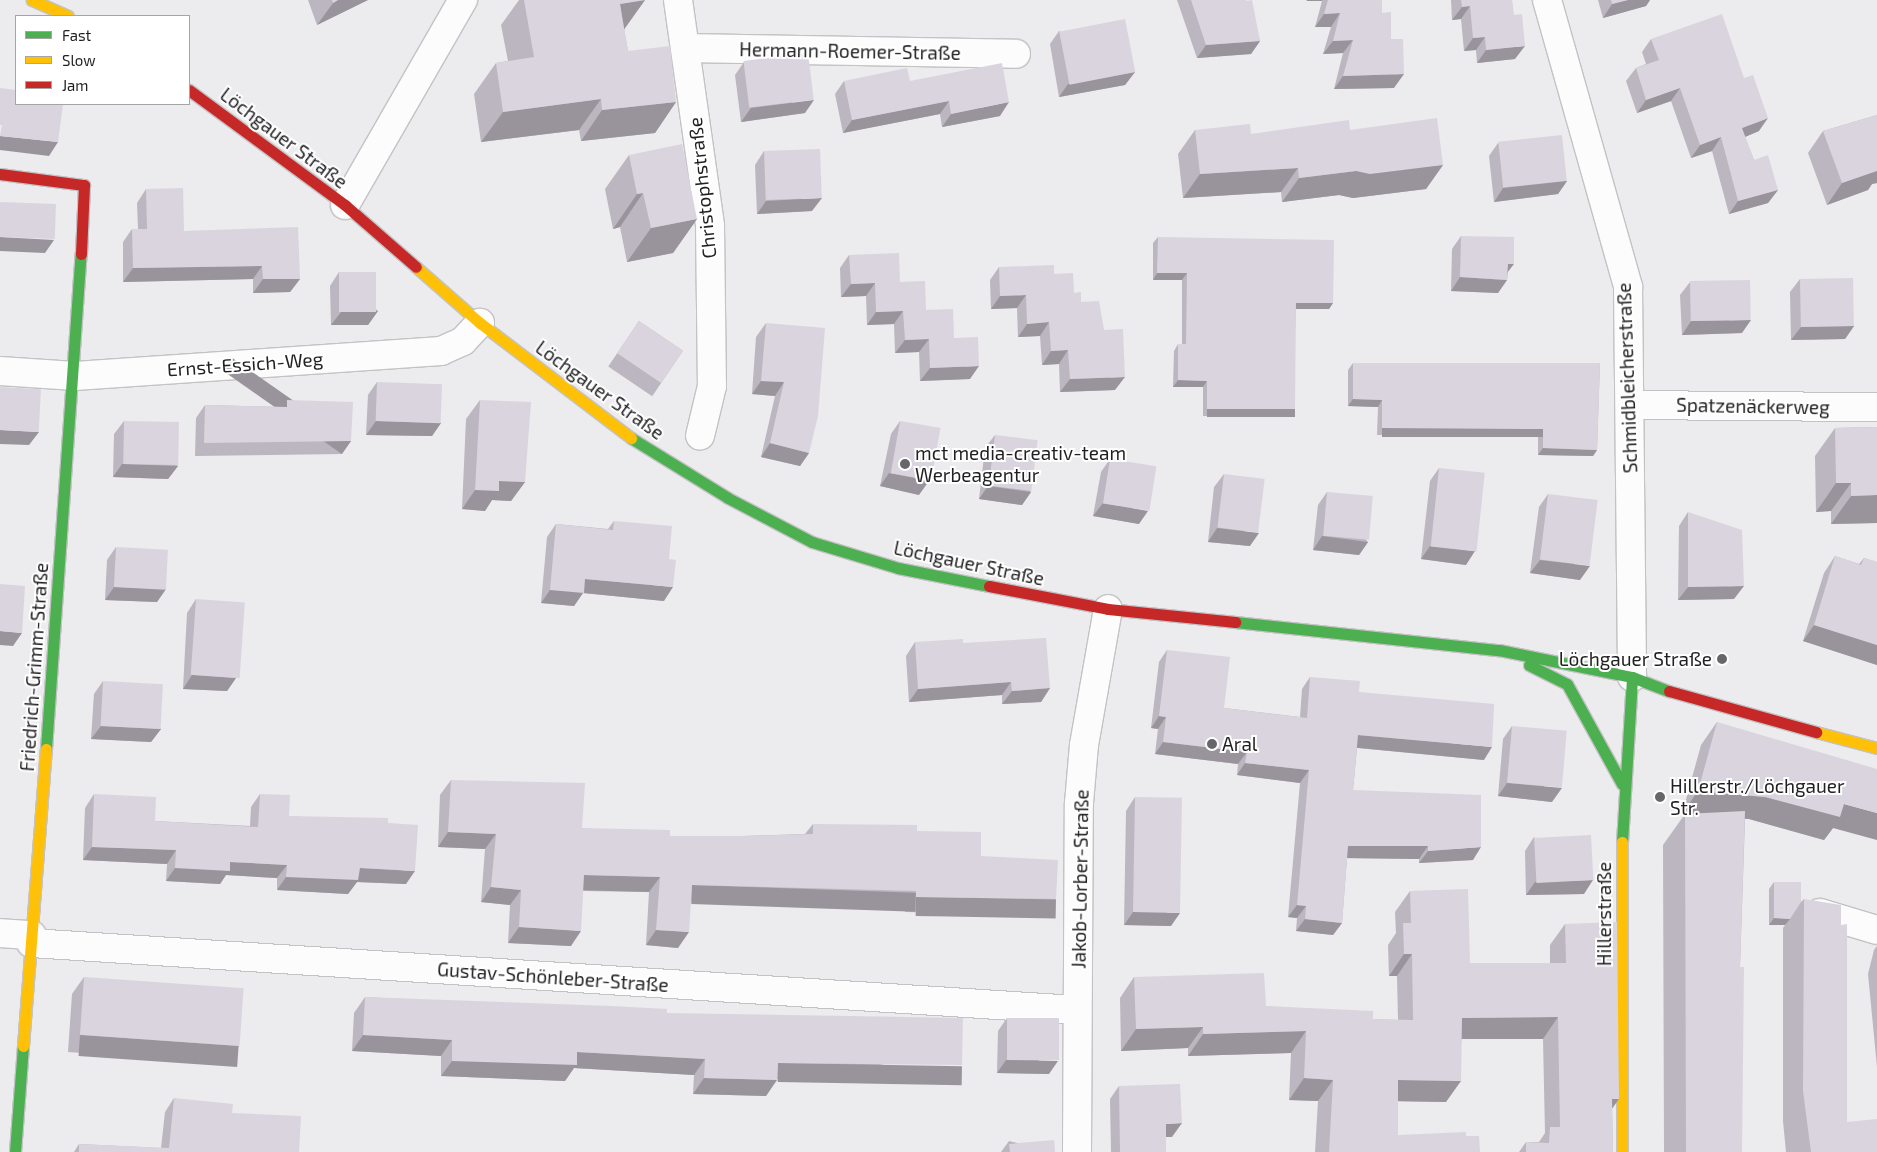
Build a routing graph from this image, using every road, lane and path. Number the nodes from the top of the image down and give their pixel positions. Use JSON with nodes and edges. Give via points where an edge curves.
{"nodes":[{"id":1,"x":32,"y":0,"type":"edge"},
{"id":2,"x":463,"y":0,"type":"edge"},
{"id":3,"x":678,"y":0,"type":"edge"},
{"id":4,"x":1547,"y":0,"type":"edge"},
{"id":5,"x":66,"y":15,"type":"edge"},
{"id":6,"x":684,"y":48,"type":"junction"},
{"id":7,"x":1016,"y":54,"type":"dead end"},
{"id":8,"x":190,"y":91,"type":"edge"},
{"id":9,"x":0,"y":174,"type":"edge"},
{"id":10,"x":345,"y":205,"type":"junction"},
{"id":11,"x":480,"y":323,"type":"junction"},
{"id":12,"x":0,"y":371,"type":"edge"},
{"id":13,"x":75,"y":376,"type":"junction"},
{"id":14,"x":1630,"y":405,"type":"junction"},
{"id":15,"x":1877,"y":407,"type":"edge"},
{"id":16,"x":700,"y":436,"type":"dead end"},
{"id":17,"x":1108,"y":609,"type":"junction"},
{"id":18,"x":1499,"y":650,"type":"junction"},
{"id":19,"x":1632,"y":677,"type":"junction"},
{"id":20,"x":1877,"y":748,"type":"edge"},
{"id":21,"x":1622,"y":784,"type":"junction"},
{"id":22,"x":1820,"y":913,"type":"edge"},
{"id":23,"x":1877,"y":930,"type":"edge"},
{"id":24,"x":0,"y":933,"type":"edge"},
{"id":25,"x":32,"y":939,"type":"junction"},
{"id":26,"x":1076,"y":1010,"type":"junction"},
{"id":27,"x":16,"y":1152,"type":"edge"},
{"id":28,"x":1077,"y":1152,"type":"edge"},
{"id":29,"x":1622,"y":1152,"type":"edge"}],
"edges":[{"from":1,"to":5,"type":"main road"},
{"from":2,"to":10,"type":"street"},
{"from":3,"to":6,"type":"street","name":"Christophstraße"},
{"from":4,"to":14,"type":"street","name":"Schmidbleicherstraße","via":[[1628,287]]},
{"from":6,"to":7,"type":"street","name":"Hermann-Roemer-Straße"},
{"from":6,"to":16,"type":"street","name":"Christophstraße","via":[[710,226],[712,386]]},
{"from":8,"to":10,"type":"main road","name":"Löchgauer Straße"},
{"from":9,"to":13,"type":"main road","name":"Friedrich-Grimm-Straße","via":[[84,185]]},
{"from":10,"to":11,"type":"main road","name":"Löchgauer Straße"},
{"from":11,"to":13,"type":"street","name":"Ernst-Essich-Weg","via":[[463,341],[441,351]]},
{"from":11,"to":17,"type":"main road","name":"Löchgauer Straße","via":[[622,432],[728,498],[812,542],[898,568]]},
{"from":12,"to":13,"type":"street","name":"Ernst-Essich-Weg"},
{"from":13,"to":25,"type":"main road","name":"Friedrich-Grimm-Straße"},
{"from":14,"to":15,"type":"street","name":"Spatzenäckerweg"},
{"from":14,"to":19,"type":"street","name":"Schmidbleicherstraße"},
{"from":17,"to":18,"type":"main road","name":"Löchgauer Straße"},
{"from":17,"to":26,"type":"street","name":"Jakob-Lorber-Straße","via":[[1084,746]]},
{"from":18,"to":19,"type":"main road","name":"Löchgauer Straße"},
{"from":18,"to":21,"type":"main road","via":[[1566,684]]},
{"from":19,"to":20,"type":"main road","name":"Löchgauer Straße","via":[[1675,694]]},
{"from":19,"to":21,"type":"main road","name":"Hillerstraße"},
{"from":21,"to":29,"type":"main road","name":"Hillerstraße"},
{"from":22,"to":23,"type":"street"},
{"from":24,"to":25,"type":"street","name":"Gustav-Schönleber-Straße"},
{"from":25,"to":26,"type":"street","name":"Gustav-Schönleber-Straße"},
{"from":25,"to":27,"type":"main road","name":"Friedrich-Grimm-Straße"},
{"from":26,"to":28,"type":"street","name":"Jakob-Lorber-Straße"}]}
